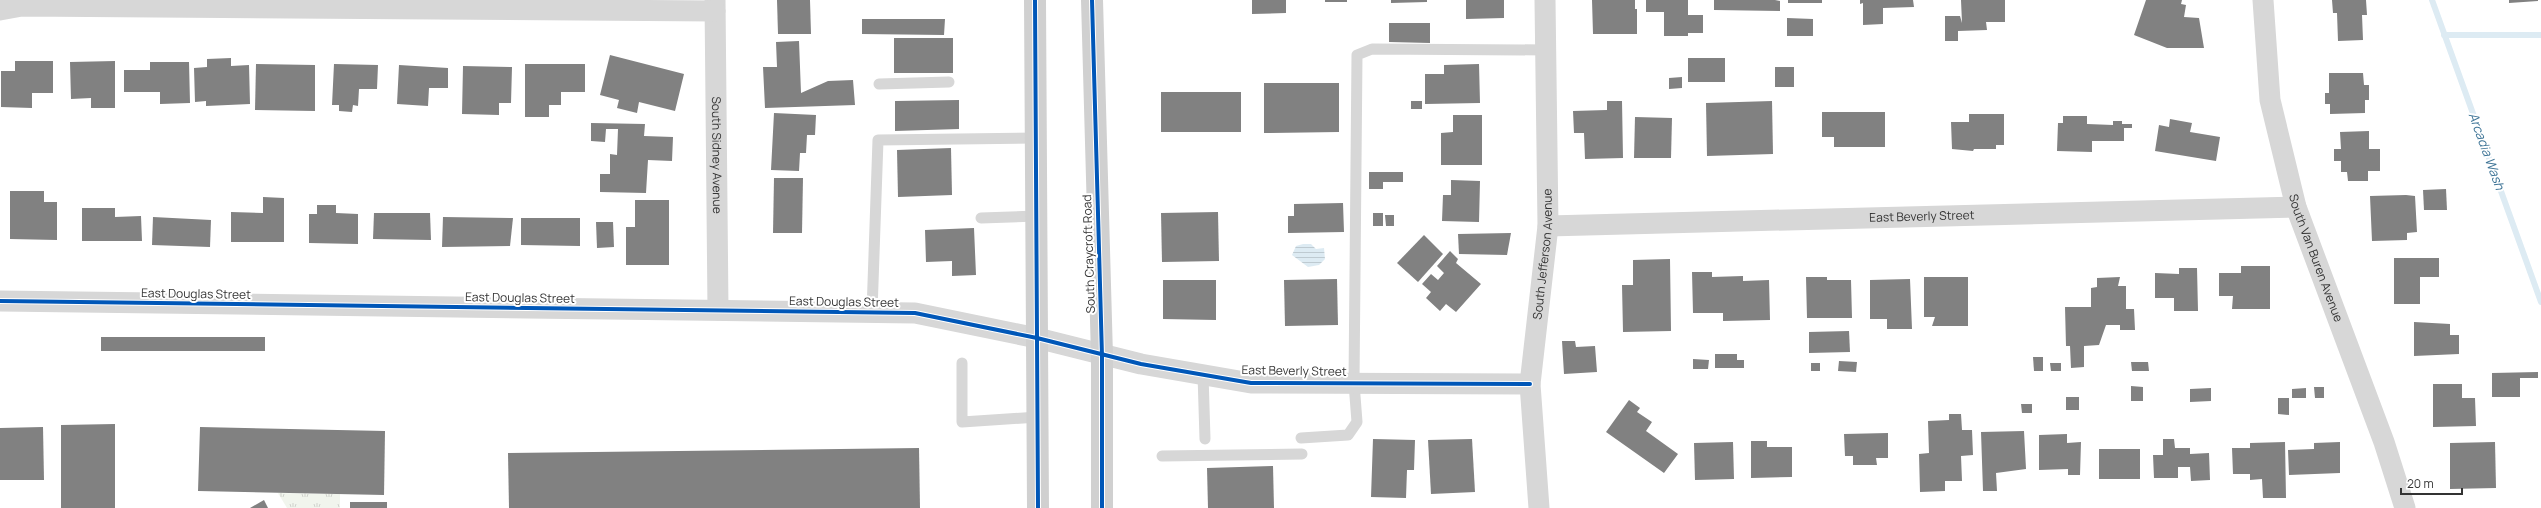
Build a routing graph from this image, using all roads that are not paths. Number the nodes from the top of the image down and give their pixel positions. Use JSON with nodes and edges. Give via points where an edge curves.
{"nodes":[{"id":1,"x":1035,"y":0,"type":"edge"},
{"id":2,"x":1092,"y":0,"type":"edge"},
{"id":3,"x":1545,"y":0,"type":"edge"},
{"id":4,"x":2263,"y":0,"type":"edge"},
{"id":5,"x":715,"y":5,"type":"edge"},
{"id":6,"x":0,"y":10,"type":"edge"},
{"id":7,"x":1546,"y":50,"type":"junction"},
{"id":8,"x":949,"y":82,"type":"dead end"},
{"id":9,"x":879,"y":84,"type":"dead end"},
{"id":10,"x":1036,"y":138,"type":"junction"},
{"id":11,"x":2296,"y":207,"type":"junction"},
{"id":12,"x":1037,"y":216,"type":"junction"},
{"id":13,"x":981,"y":218,"type":"dead end"},
{"id":14,"x":1548,"y":226,"type":"junction"},
{"id":15,"x":0,"y":301,"type":"edge"},
{"id":16,"x":718,"y":310,"type":"junction"},
{"id":17,"x":872,"y":312,"type":"junction"},
{"id":18,"x":1037,"y":338,"type":"junction"},
{"id":19,"x":1102,"y":356,"type":"junction"},
{"id":20,"x":962,"y":363,"type":"dead end"},
{"id":21,"x":1203,"y":374,"type":"junction"},
{"id":22,"x":1354,"y":383,"type":"junction"},
{"id":23,"x":1530,"y":384,"type":"junction"},
{"id":24,"x":1038,"y":417,"type":"junction"},
{"id":25,"x":1301,"y":438,"type":"dead end"},
{"id":26,"x":1205,"y":439,"type":"dead end"},
{"id":27,"x":1302,"y":454,"type":"dead end"},
{"id":28,"x":1162,"y":456,"type":"dead end"},
{"id":29,"x":1038,"y":508,"type":"edge"},
{"id":30,"x":1102,"y":508,"type":"edge"},
{"id":31,"x":1539,"y":508,"type":"edge"},
{"id":32,"x":2405,"y":508,"type":"edge"}],
"edges":[{"from":1,"to":10,"type":"main road"},
{"from":2,"to":19,"type":"main road","name":"South Craycroft Road"},
{"from":3,"to":7,"type":"street","name":"South Jefferson Avenue"},
{"from":4,"to":11,"type":"street","name":"South Van Buren Avenue","via":[[2270,100]]},
{"from":5,"to":6,"type":"street","via":[[22,6]]},
{"from":5,"to":16,"type":"street","name":"South Sidney Avenue"},
{"from":7,"to":14,"type":"street","name":"South Jefferson Avenue"},
{"from":7,"to":22,"type":"lane","via":[[1372,49],[1357,55]]},
{"from":8,"to":9,"type":"lane"},
{"from":10,"to":12,"type":"main road"},
{"from":10,"to":17,"type":"lane","via":[[878,140]]},
{"from":11,"to":14,"type":"street","name":"East Beverly Street"},
{"from":11,"to":32,"type":"street","name":"South Van Buren Avenue","via":[[2384,442]]},
{"from":12,"to":13,"type":"lane"},
{"from":12,"to":18,"type":"main road"},
{"from":14,"to":23,"type":"street","name":"South Jefferson Avenue"},
{"from":15,"to":16,"type":"street","name":"East Douglas Street"},
{"from":16,"to":17,"type":"street","name":"East Douglas Street"},
{"from":17,"to":18,"type":"street","name":"East Douglas Street","via":[[915,313]]},
{"from":18,"to":19,"type":"street","name":"East Beverly Street"},
{"from":18,"to":24,"type":"main road"},
{"from":19,"to":21,"type":"street","name":"East Beverly Street"},
{"from":19,"to":30,"type":"main road","name":"South Craycroft Road"},
{"from":20,"to":24,"type":"lane","via":[[962,422]]},
{"from":21,"to":22,"type":"street","name":"East Beverly Street","via":[[1251,383]]},
{"from":21,"to":26,"type":"lane"},
{"from":22,"to":23,"type":"street","name":"East Beverly Street"},
{"from":22,"to":25,"type":"lane","via":[[1356,422],[1348,435]]},
{"from":23,"to":31,"type":"street","name":"South Jefferson Avenue"},
{"from":24,"to":29,"type":"main road"},
{"from":27,"to":28,"type":"lane"}]}
